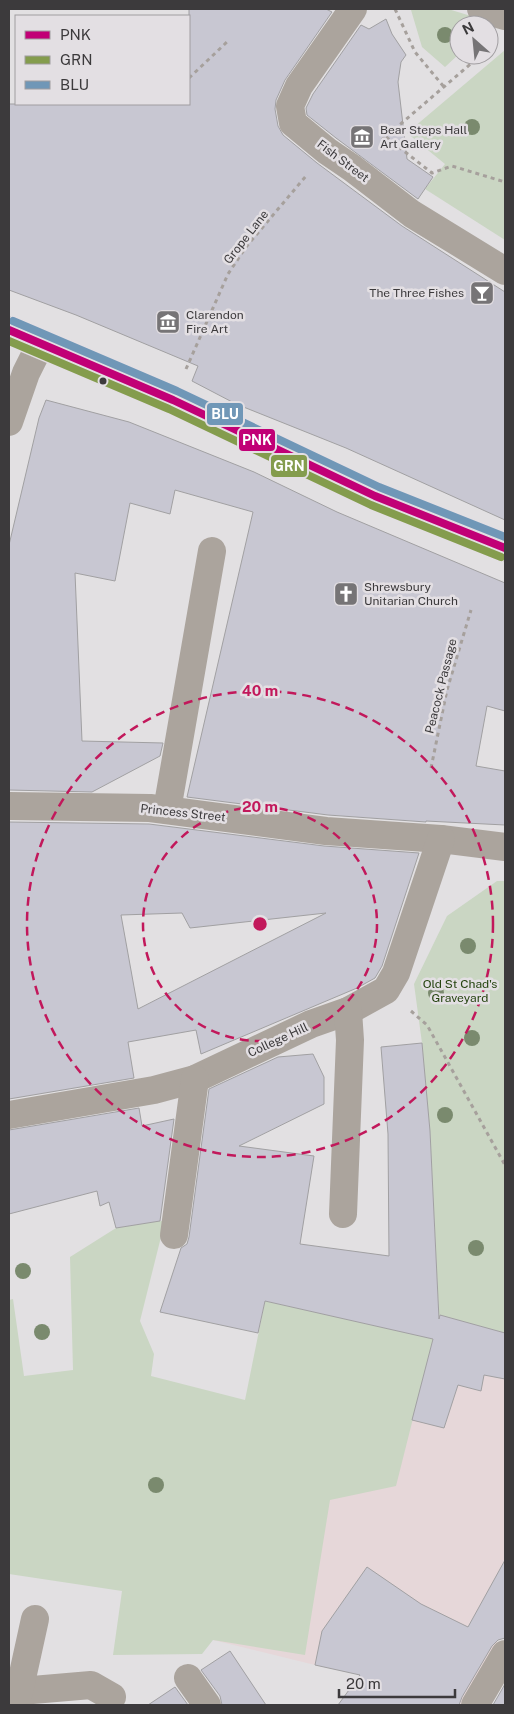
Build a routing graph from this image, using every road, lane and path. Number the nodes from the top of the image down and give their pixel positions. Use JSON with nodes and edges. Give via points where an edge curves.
{"nodes":[{"id":1,"x":353,"y":9,"type":"edge"},
{"id":2,"x":395,"y":9,"type":"edge"},
{"id":3,"x":481,"y":9,"type":"edge"},
{"id":4,"x":505,"y":16,"type":"edge"},
{"id":5,"x":228,"y":41,"type":"dead end"},
{"id":6,"x":469,"y":65,"type":"edge"},
{"id":7,"x":190,"y":77,"type":"edge"},
{"id":8,"x":444,"y":87,"type":"junction"},
{"id":9,"x":386,"y":137,"type":"junction"},
{"id":10,"x":382,"y":140,"type":"dead end"},
{"id":11,"x":327,"y":151,"type":"junction"},
{"id":12,"x":505,"y":182,"type":"edge"},
{"id":13,"x":505,"y":271,"type":"edge"},
{"id":14,"x":9,"y":330,"type":"edge"},
{"id":15,"x":40,"y":343,"type":"junction"},
{"id":16,"x":173,"y":400,"type":"junction"},
{"id":17,"x":9,"y":422,"type":"edge"},
{"id":18,"x":505,"y":548,"type":"edge"},
{"id":19,"x":212,"y":551,"type":"dead end"},
{"id":20,"x":471,"y":610,"type":"dead end"},
{"id":21,"x":431,"y":768,"type":"dead end"},
{"id":22,"x":9,"y":806,"type":"edge"},
{"id":23,"x":167,"y":810,"type":"junction"},
{"id":24,"x":441,"y":839,"type":"junction"},
{"id":25,"x":505,"y":847,"type":"edge"},
{"id":26,"x":386,"y":990,"type":"junction"},
{"id":27,"x":348,"y":1011,"type":"junction"},
{"id":28,"x":195,"y":1079,"type":"junction"},
{"id":29,"x":9,"y":1115,"type":"edge"},
{"id":30,"x":505,"y":1165,"type":"edge"},
{"id":31,"x":343,"y":1214,"type":"dead end"},
{"id":32,"x":174,"y":1235,"type":"dead end"},
{"id":33,"x":35,"y":1619,"type":"dead end"},
{"id":34,"x":504,"y":1658,"type":"edge"},
{"id":35,"x":188,"y":1678,"type":"dead end"},
{"id":36,"x":14,"y":1692,"type":"edge"},
{"id":37,"x":112,"y":1697,"type":"dead end"},
{"id":38,"x":207,"y":1705,"type":"edge"},
{"id":39,"x":475,"y":1705,"type":"edge"}],
"edges":[{"from":1,"to":11,"type":"street","name":"Fish Street","via":[[299,86],[290,106],[293,123]]},
{"from":2,"to":8,"type":"path","via":[[415,52]]},
{"from":3,"to":4,"type":"street"},
{"from":5,"to":7,"type":"path"},
{"from":6,"to":8,"type":"path"},
{"from":8,"to":9,"type":"path"},
{"from":9,"to":10,"type":"path"},
{"from":9,"to":12,"type":"path","via":[[432,172],[452,166]]},
{"from":11,"to":13,"type":"street","name":"Fish Street","via":[[412,214]]},
{"from":11,"to":16,"type":"path","name":"Grope Lane","via":[[228,274]]},
{"from":14,"to":15,"type":"street"},
{"from":15,"to":16,"type":"street"},
{"from":15,"to":17,"type":"street"},
{"from":16,"to":18,"type":"street","via":[[375,496]]},
{"from":19,"to":23,"type":"street"},
{"from":20,"to":21,"type":"path","name":"Peacock Passage","via":[[447,690]]},
{"from":22,"to":23,"type":"street","name":"Princess Street"},
{"from":23,"to":24,"type":"street","name":"Princess Street","via":[[326,831]]},
{"from":24,"to":25,"type":"street","name":"Princess Street"},
{"from":24,"to":26,"type":"street","via":[[396,973]]},
{"from":26,"to":27,"type":"street","name":"College Hill"},
{"from":26,"to":30,"type":"path","via":[[427,1025]]},
{"from":27,"to":28,"type":"street","name":"College Hill","via":[[310,1024]]},
{"from":27,"to":31,"type":"street","via":[[350,1040]]},
{"from":28,"to":29,"type":"street","name":"College Hill","via":[[154,1090]]},
{"from":28,"to":32,"type":"street"},
{"from":33,"to":36,"type":"street"},
{"from":34,"to":39,"type":"street"},
{"from":35,"to":38,"type":"street"},
{"from":36,"to":37,"type":"street","via":[[91,1685]]}]}
